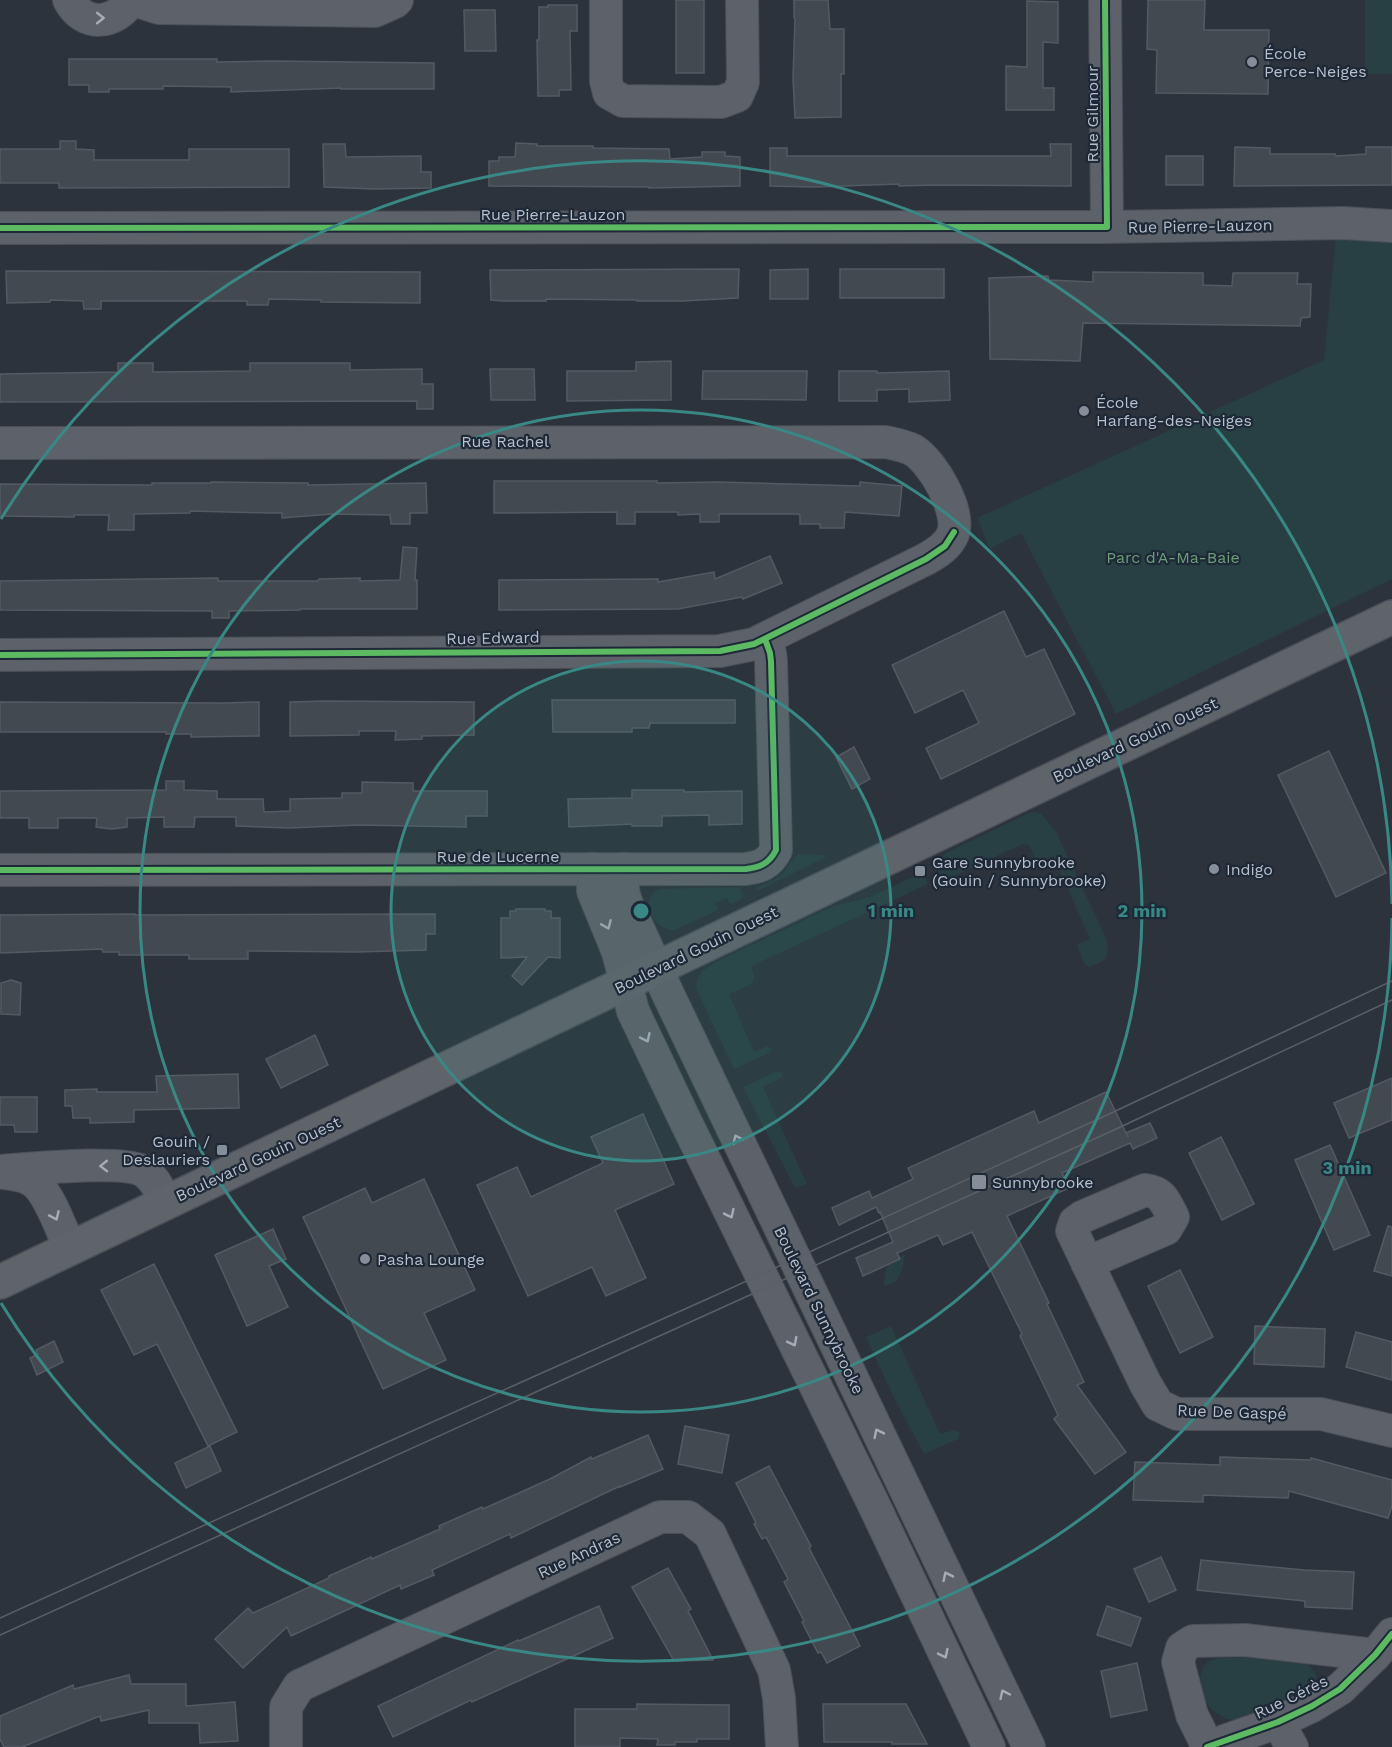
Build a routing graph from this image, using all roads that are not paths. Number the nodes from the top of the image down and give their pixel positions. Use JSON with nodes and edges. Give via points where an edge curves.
{"nodes":[{"id":1,"x":69,"y":0,"type":"edge"},
{"id":2,"x":132,"y":0,"type":"edge"},
{"id":3,"x":397,"y":0,"type":"edge"},
{"id":4,"x":606,"y":0,"type":"edge"},
{"id":5,"x":742,"y":0,"type":"edge"},
{"id":6,"x":1106,"y":0,"type":"edge"},
{"id":7,"x":1392,"y":226,"type":"edge"},
{"id":8,"x":1107,"y":227,"type":"junction"},
{"id":9,"x":0,"y":228,"type":"edge"},
{"id":10,"x":0,"y":443,"type":"edge"},
{"id":11,"x":954,"y":532,"type":"joint"},
{"id":12,"x":1392,"y":617,"type":"edge"},
{"id":13,"x":765,"y":639,"type":"junction"},
{"id":14,"x":0,"y":655,"type":"edge"},
{"id":15,"x":608,"y":869,"type":"junction"},
{"id":16,"x":0,"y":870,"type":"edge"},
{"id":17,"x":657,"y":969,"type":"junction"},
{"id":18,"x":627,"y":983,"type":"junction"},
{"id":19,"x":0,"y":1172,"type":"edge"},
{"id":20,"x":165,"y":1203,"type":"junction"},
{"id":21,"x":70,"y":1249,"type":"junction"},
{"id":22,"x":1087,"y":1263,"type":"dead end"},
{"id":23,"x":0,"y":1282,"type":"edge"},
{"id":24,"x":1392,"y":1431,"type":"edge"},
{"id":25,"x":1386,"y":1653,"type":"edge"},
{"id":26,"x":1285,"y":1735,"type":"edge"},
{"id":27,"x":286,"y":1747,"type":"edge"},
{"id":28,"x":782,"y":1747,"type":"edge"},
{"id":29,"x":989,"y":1747,"type":"edge"},
{"id":30,"x":1029,"y":1747,"type":"edge"},
{"id":31,"x":1208,"y":1747,"type":"edge"}],
"edges":[{"from":1,"to":2,"type":"street","one_way":true,"via":[[81,15],[104,20],[125,9]]},
{"from":2,"to":3,"type":"street","via":[[159,8],[375,11]]},
{"from":4,"to":5,"type":"street","via":[[609,93],[622,101],[721,102],[737,96],[743,82]]},
{"from":6,"to":8,"type":"street","name":"Rue Gilmour"},
{"from":7,"to":8,"type":"street","name":"Rue Pierre-Lauzon","via":[[1343,223]]},
{"from":8,"to":9,"type":"street","name":"Rue Pierre-Lauzon"},
{"from":10,"to":11,"type":"street","name":"Rue Rachel","via":[[886,442],[912,450],[932,469],[955,518]]},
{"from":11,"to":13,"type":"street","name":"Rue Edward","via":[[945,546],[926,559]]},
{"from":12,"to":17,"type":"main road","name":"Boulevard Gouin Ouest"},
{"from":13,"to":14,"type":"street","name":"Rue Edward","via":[[736,648],[700,652]]},
{"from":13,"to":15,"type":"street","name":"Rue de Lucerne","via":[[771,653],[777,836],[773,856],[764,865],[746,869]]},
{"from":15,"to":16,"type":"street","name":"Rue de Lucerne"},
{"from":15,"to":17,"type":"street","name":"Boulevard Sunnybrooke","via":[[623,891]]},
{"from":15,"to":18,"type":"street","one_way":true,"via":[[594,891]]},
{"from":17,"to":18,"type":"main road","name":"Boulevard Gouin Ouest"},
{"from":30,"to":17,"type":"street","name":"Boulevard Sunnybrooke","one_way":true},
{"from":18,"to":20,"type":"main road","name":"Boulevard Gouin Ouest"},
{"from":18,"to":29,"type":"street","one_way":true,"via":[[633,1011]]},
{"from":20,"to":19,"type":"street","one_way":true,"via":[[154,1179],[137,1168],[66,1167]]},
{"from":19,"to":21,"type":"street","one_way":true,"via":[[38,1184]]},
{"from":20,"to":21,"type":"main road","name":"Boulevard Gouin Ouest"},
{"from":21,"to":23,"type":"main road","name":"Boulevard Gouin Ouest"},
{"from":22,"to":24,"type":"street","name":"Rue De Gaspé","via":[[1158,1405],[1178,1413],[1321,1414]]},
{"from":25,"to":26,"type":"street","name":"Rue Cérès","via":[[1312,1706]]},
{"from":25,"to":31,"type":"street","name":"Rue Cérès","via":[[1245,1640],[1193,1641],[1182,1648],[1178,1662],[1192,1715]]},
{"from":26,"to":31,"type":"street","name":"Rue Cérès"},
{"from":27,"to":28,"type":"street","name":"Rue Andras","via":[[286,1707],[299,1686],[660,1517],[688,1517],[710,1534],[774,1670]]}]}
